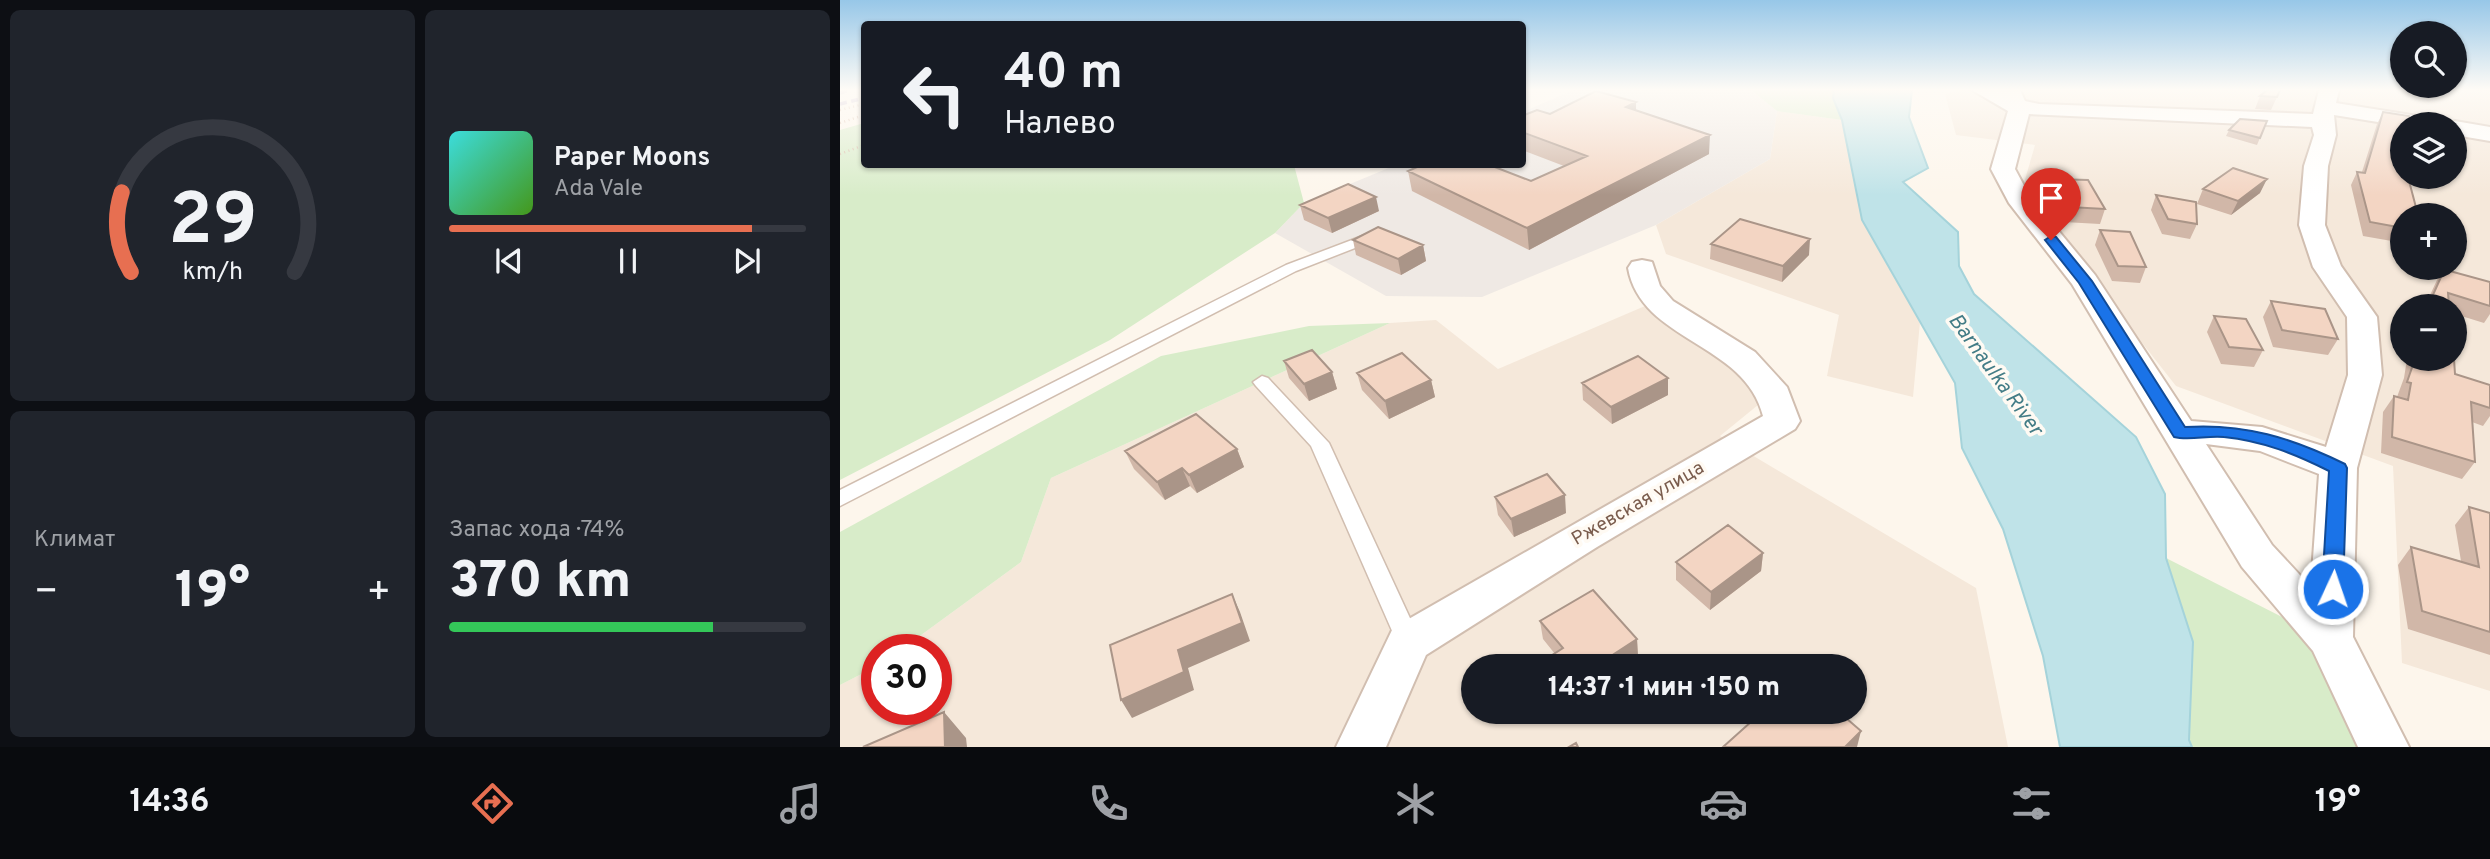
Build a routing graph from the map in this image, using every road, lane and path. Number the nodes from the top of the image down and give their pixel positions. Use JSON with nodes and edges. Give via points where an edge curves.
{"nodes":[{"id":1,"x":2015,"y":125,"type":"edge"},
{"id":2,"x":2325,"y":125,"type":"edge"},
{"id":3,"x":2467,"y":130,"type":"edge"},
{"id":4,"x":2490,"y":134,"type":"edge"},
{"id":5,"x":861,"y":146,"type":"edge"},
{"id":6,"x":840,"y":154,"type":"edge"},
{"id":7,"x":1379,"y":233,"type":"edge"},
{"id":8,"x":1642,"y":268,"type":"dead end"},
{"id":9,"x":1262,"y":382,"type":"dead end"},
{"id":10,"x":2180,"y":433,"type":"junction"},
{"id":11,"x":2338,"y":468,"type":"junction"},
{"id":12,"x":840,"y":499,"type":"edge"},
{"id":13,"x":2330,"y":638,"type":"junction"},
{"id":14,"x":1409,"y":642,"type":"junction"},
{"id":15,"x":1361,"y":747,"type":"edge"},
{"id":16,"x":2384,"y":747,"type":"edge"}],
"edges":[{"from":1,"to":10,"type":"street","via":[[2003,169],[2013,188],[2085,281]]},
{"from":2,"to":11,"type":"street","via":[[2316,166],[2312,225],[2327,267],[2362,317],[2365,375]]},
{"from":3,"to":4,"type":"street"},
{"from":5,"to":6,"type":"path"},
{"from":7,"to":12,"type":"lane","via":[[1291,268]]},
{"from":8,"to":14,"type":"street","name":"Ржевская улица","via":[[1646,288],[1662,307],[1743,359],[1775,395],[1782,421]]},
{"from":9,"to":14,"type":"lane","via":[[1319,443]]},
{"from":10,"to":11,"type":"street","via":[[2221,430],[2263,437]]},
{"from":10,"to":13,"type":"street","via":[[2257,556]]},
{"from":11,"to":13,"type":"street"},
{"from":13,"to":16,"type":"street"},
{"from":14,"to":15,"type":"street"}]}
